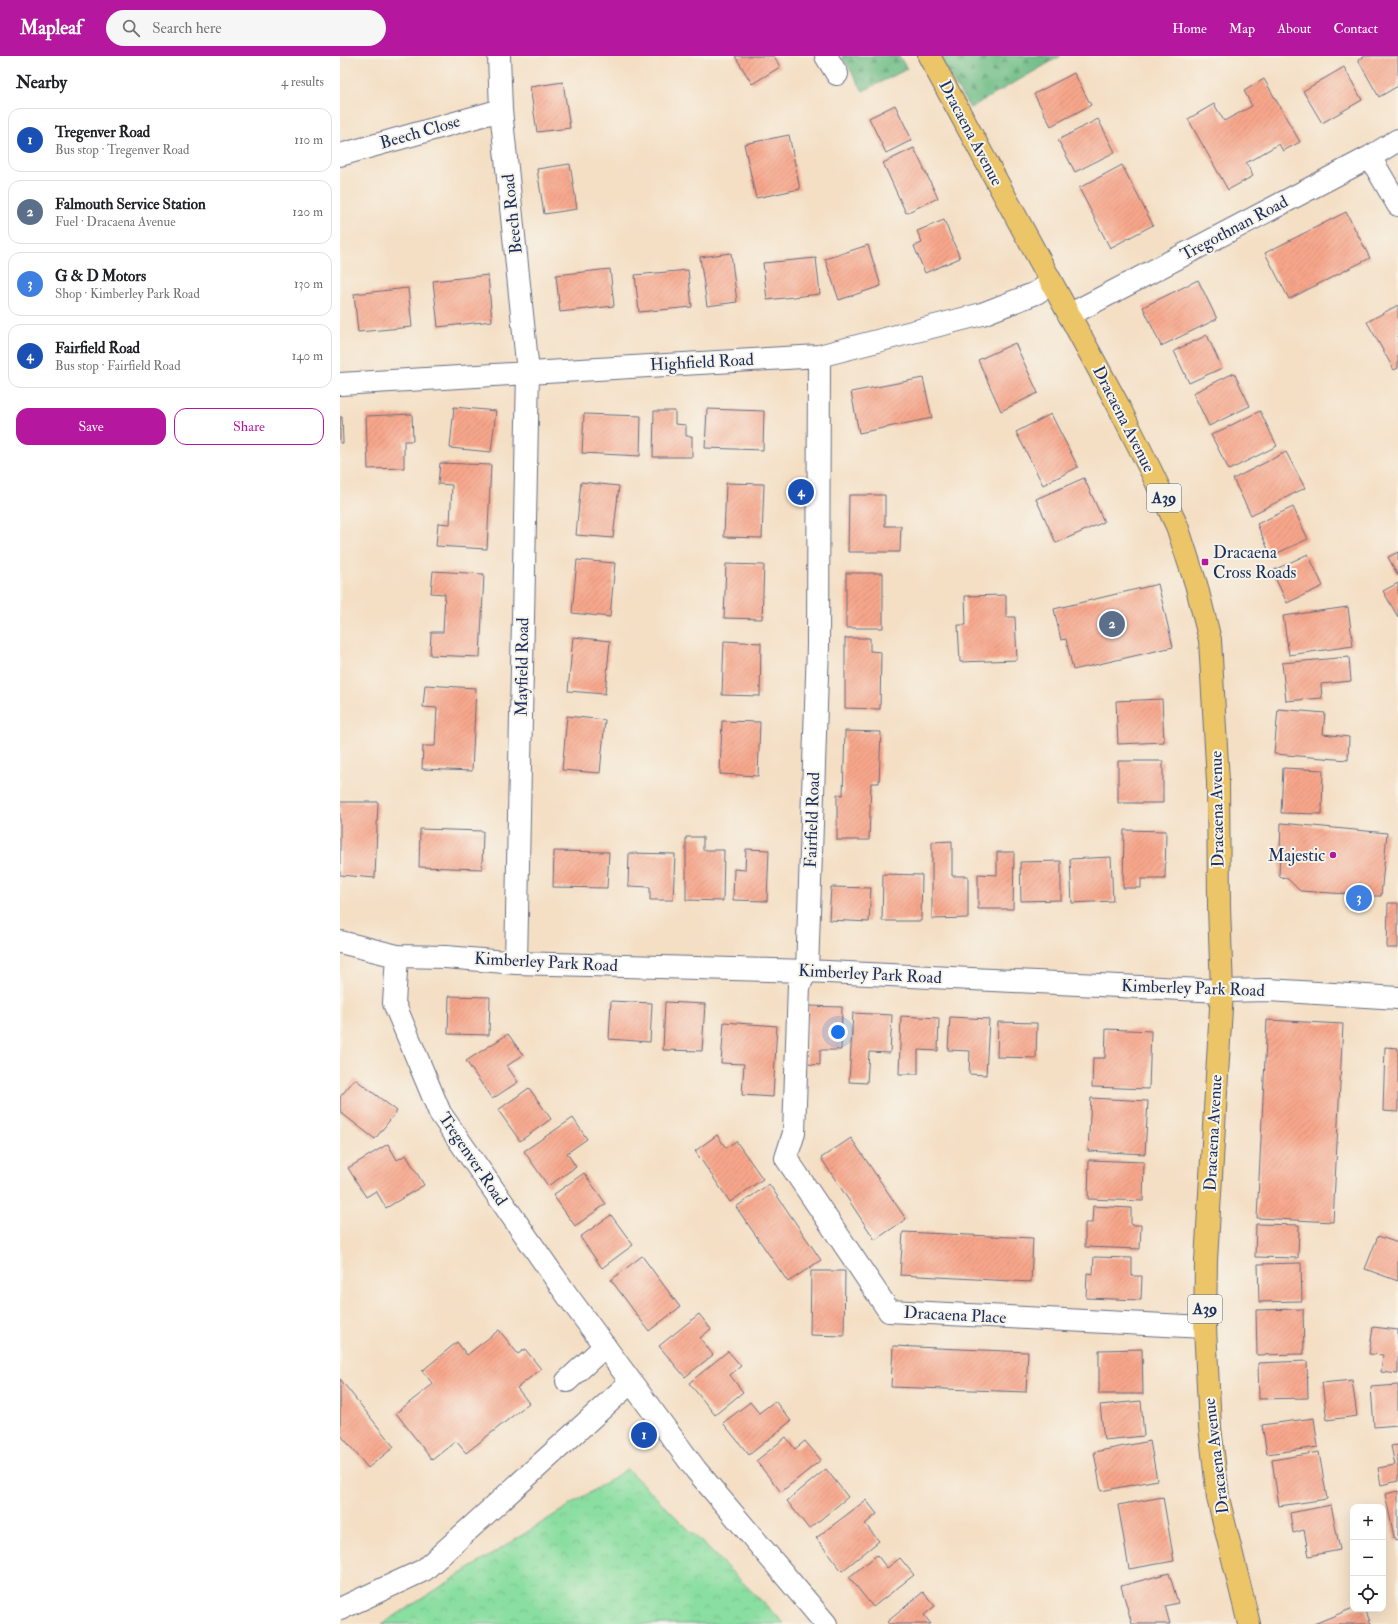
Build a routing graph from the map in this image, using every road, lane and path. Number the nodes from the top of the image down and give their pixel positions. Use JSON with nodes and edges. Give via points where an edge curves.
{"nodes":[{"id":1,"x":499,"y":56,"type":"edge"},
{"id":2,"x":929,"y":56,"type":"edge"},
{"id":3,"x":501,"y":110,"type":"junction"},
{"id":4,"x":1398,"y":140,"type":"edge"},
{"id":5,"x":340,"y":155,"type":"edge"},
{"id":6,"x":1370,"y":157,"type":"junction"},
{"id":7,"x":1398,"y":205,"type":"edge"},
{"id":8,"x":1051,"y":283,"type":"junction"},
{"id":9,"x":1069,"y":315,"type":"junction"},
{"id":10,"x":819,"y":356,"type":"junction"},
{"id":11,"x":528,"y":372,"type":"junction"},
{"id":12,"x":340,"y":384,"type":"edge"},
{"id":13,"x":341,"y":945,"type":"edge"},
{"id":14,"x":397,"y":956,"type":"junction"},
{"id":15,"x":516,"y":963,"type":"junction"},
{"id":16,"x":807,"y":971,"type":"junction"},
{"id":17,"x":1222,"y":991,"type":"junction"},
{"id":18,"x":1398,"y":998,"type":"edge"},
{"id":19,"x":1205,"y":1327,"type":"junction"},
{"id":20,"x":605,"y":1346,"type":"junction"},
{"id":21,"x":567,"y":1381,"type":"dead end"},
{"id":22,"x":631,"y":1382,"type":"junction"},
{"id":23,"x":340,"y":1609,"type":"edge"},
{"id":24,"x":826,"y":1624,"type":"edge"},
{"id":25,"x":1249,"y":1624,"type":"edge"}],
"edges":[{"from":1,"to":3,"type":"street","name":"Beech Road"},
{"from":2,"to":8,"type":"main road","name":"Dracaena Avenue","number":"A39"},
{"from":3,"to":5,"type":"street","name":"Beech Close"},
{"from":3,"to":11,"type":"street","name":"Beech Road"},
{"from":4,"to":6,"type":"street","name":"Tregothnan Road"},
{"from":6,"to":7,"type":"street"},
{"from":6,"to":9,"type":"street","name":"Tregothnan Road"},
{"from":8,"to":9,"type":"main road","name":"Dracaena Avenue","number":"A39"},
{"from":8,"to":10,"type":"street","name":"Highfield Road","via":[[1036,293],[982,314]]},
{"from":9,"to":17,"type":"main road","name":"Dracaena Avenue","number":"A39","via":[[1118,405],[1177,526],[1196,584],[1210,640],[1218,782]]},
{"from":10,"to":11,"type":"street","name":"Highfield Road"},
{"from":10,"to":16,"type":"street","name":"Fairfield Road","via":[[818,646]]},
{"from":11,"to":12,"type":"street","name":"Highfield Road"},
{"from":11,"to":15,"type":"street","name":"Mayfield Road"},
{"from":13,"to":14,"type":"street","name":"Kimberley Park Road"},
{"from":14,"to":15,"type":"street","name":"Kimberley Park Road"},
{"from":14,"to":20,"type":"street","name":"Tregenver Road","via":[[394,1003],[440,1113]]},
{"from":15,"to":16,"type":"street","name":"Kimberley Park Road"},
{"from":16,"to":17,"type":"street","name":"Kimberley Park Road"},
{"from":16,"to":19,"type":"street","name":"Dracaena Place","via":[[799,985],[794,1133],[786,1158],[889,1311]]},
{"from":17,"to":18,"type":"street","name":"Kimberley Park Road","via":[[1268,990]]},
{"from":17,"to":19,"type":"main road","name":"Dracaena Avenue","number":"A39","via":[[1206,1261]]},
{"from":19,"to":25,"type":"main road","name":"Dracaena Avenue","number":"A39","via":[[1210,1427],[1218,1498]]},
{"from":20,"to":21,"type":"street"},
{"from":20,"to":22,"type":"street","name":"Tregenver Road"},
{"from":22,"to":23,"type":"street","via":[[424,1570]]},
{"from":22,"to":24,"type":"street","name":"Tregenver Road","via":[[696,1470]]}]}
